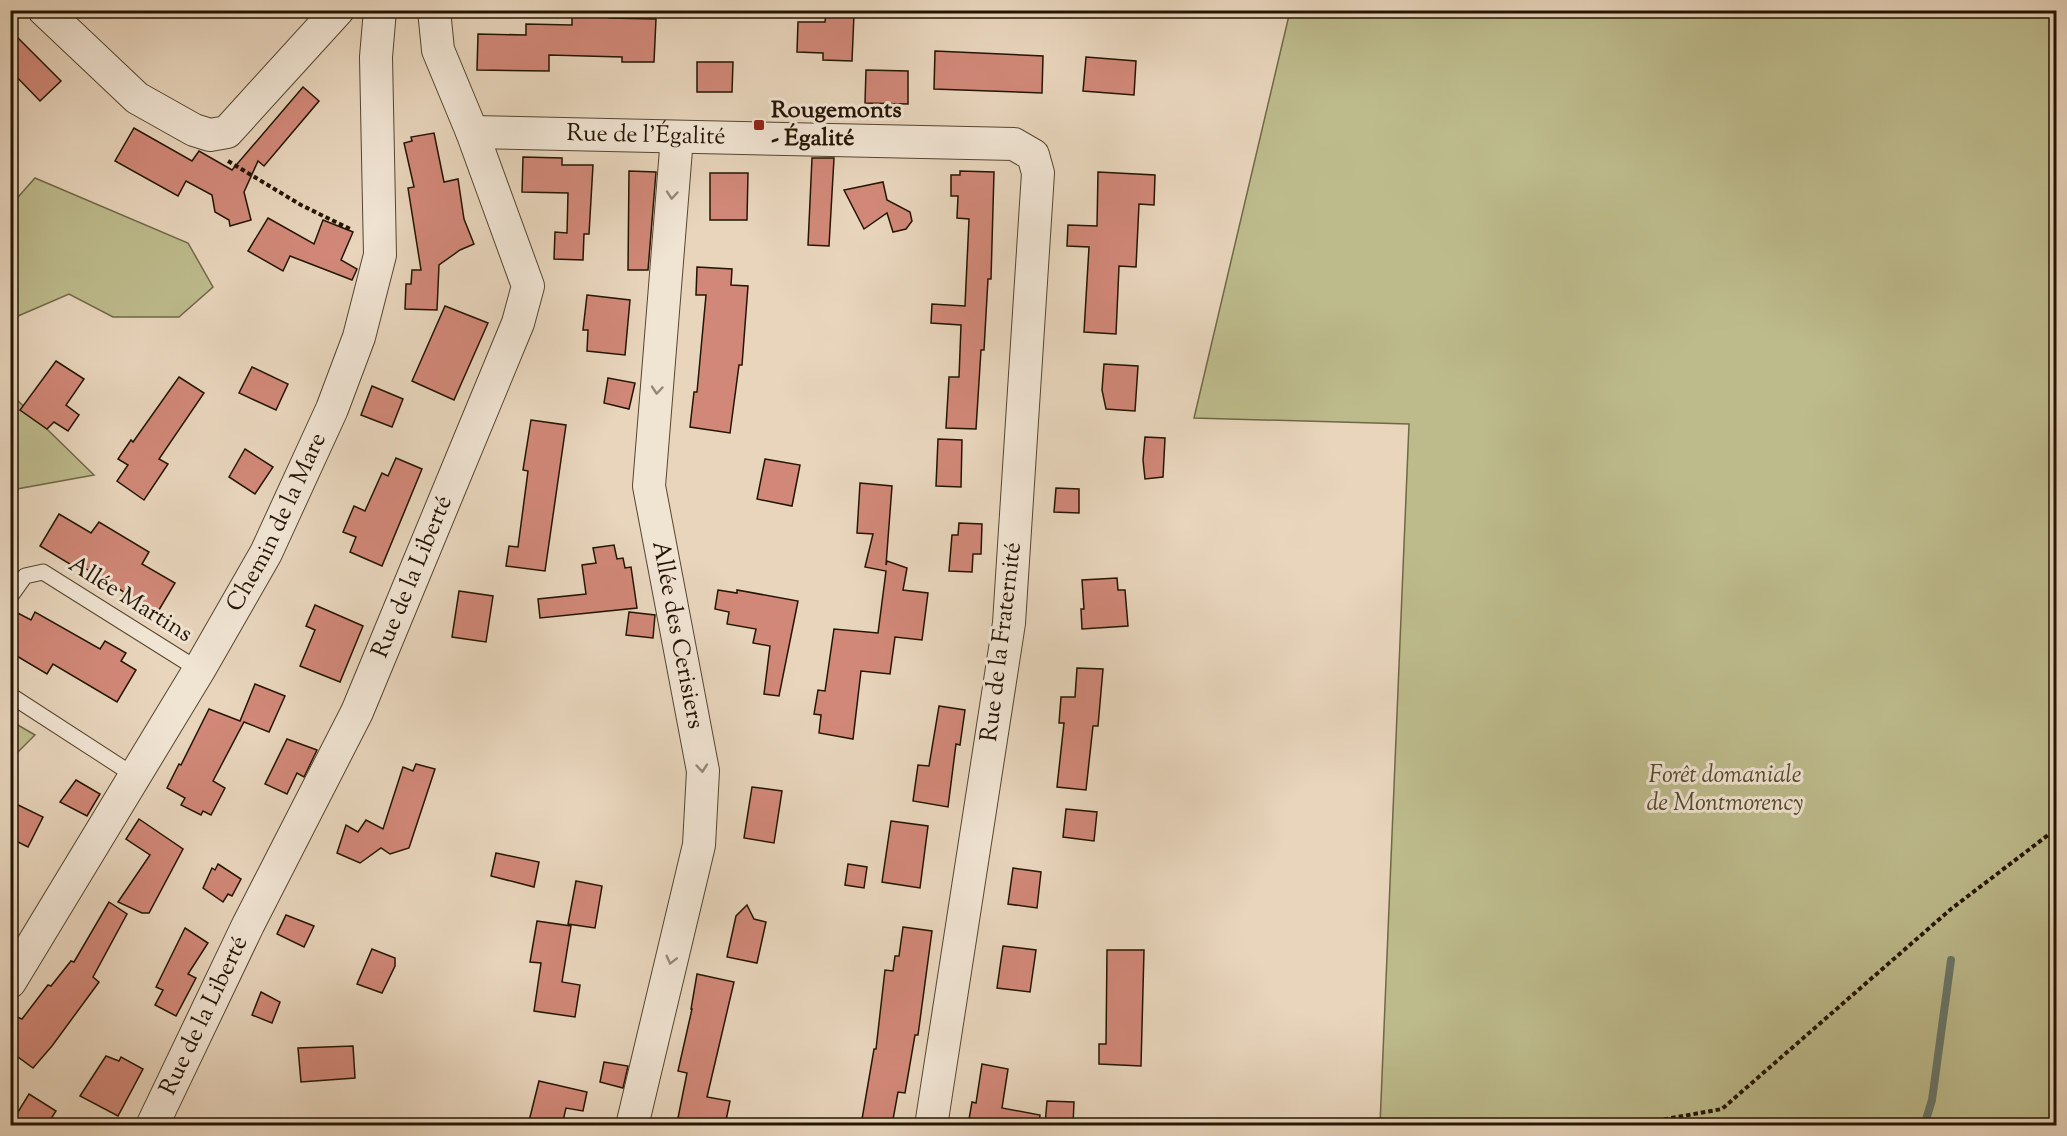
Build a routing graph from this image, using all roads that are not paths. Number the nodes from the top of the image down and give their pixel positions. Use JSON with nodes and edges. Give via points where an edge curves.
{"nodes":[{"id":1,"x":44,"y":10,"type":"edge"},
{"id":2,"x":338,"y":10,"type":"edge"},
{"id":3,"x":380,"y":10,"type":"edge"},
{"id":4,"x":434,"y":10,"type":"edge"},
{"id":5,"x":472,"y":132,"type":"junction"},
{"id":6,"x":677,"y":137,"type":"junction"},
{"id":7,"x":1033,"y":155,"type":"joint"},
{"id":8,"x":10,"y":597,"type":"edge"},
{"id":9,"x":199,"y":670,"type":"junction"},
{"id":10,"x":10,"y":695,"type":"edge"},
{"id":11,"x":135,"y":776,"type":"junction"},
{"id":12,"x":10,"y":982,"type":"edge"},
{"id":13,"x":152,"y":1125,"type":"edge"},
{"id":14,"x":632,"y":1125,"type":"edge"},
{"id":15,"x":931,"y":1125,"type":"edge"}],
"edges":[{"from":1,"to":2,"type":"street","via":[[137,98],[210,135],[227,132]]},
{"from":3,"to":9,"type":"street","name":"Chemin de la Mare","via":[[376,57],[380,255],[359,337],[332,410],[266,553]]},
{"from":4,"to":5,"type":"street","name":"Rue de la Liberté","via":[[438,50]]},
{"from":5,"to":6,"type":"street","name":"Rue de l'Égalité"},
{"from":5,"to":13,"type":"street","name":"Rue de la Liberté","via":[[528,286],[518,323],[357,712]]},
{"from":6,"to":7,"type":"street","name":"Rue de l'Égalité","via":[[1014,144]]},
{"from":6,"to":14,"type":"street","name":"Allée des Cerisiers","one_way":true,"via":[[649,486],[704,771],[699,845]]},
{"from":7,"to":15,"type":"street","name":"Rue de la Fraternité","via":[[1038,173],[1009,623]]},
{"from":8,"to":9,"type":"lane","name":"Allée Martins","via":[[25,576],[43,572]]},
{"from":9,"to":11,"type":"street","name":"Chemin de la Mare"},
{"from":10,"to":11,"type":"lane"},
{"from":11,"to":12,"type":"street","name":"Chemin de la Mare"}]}
